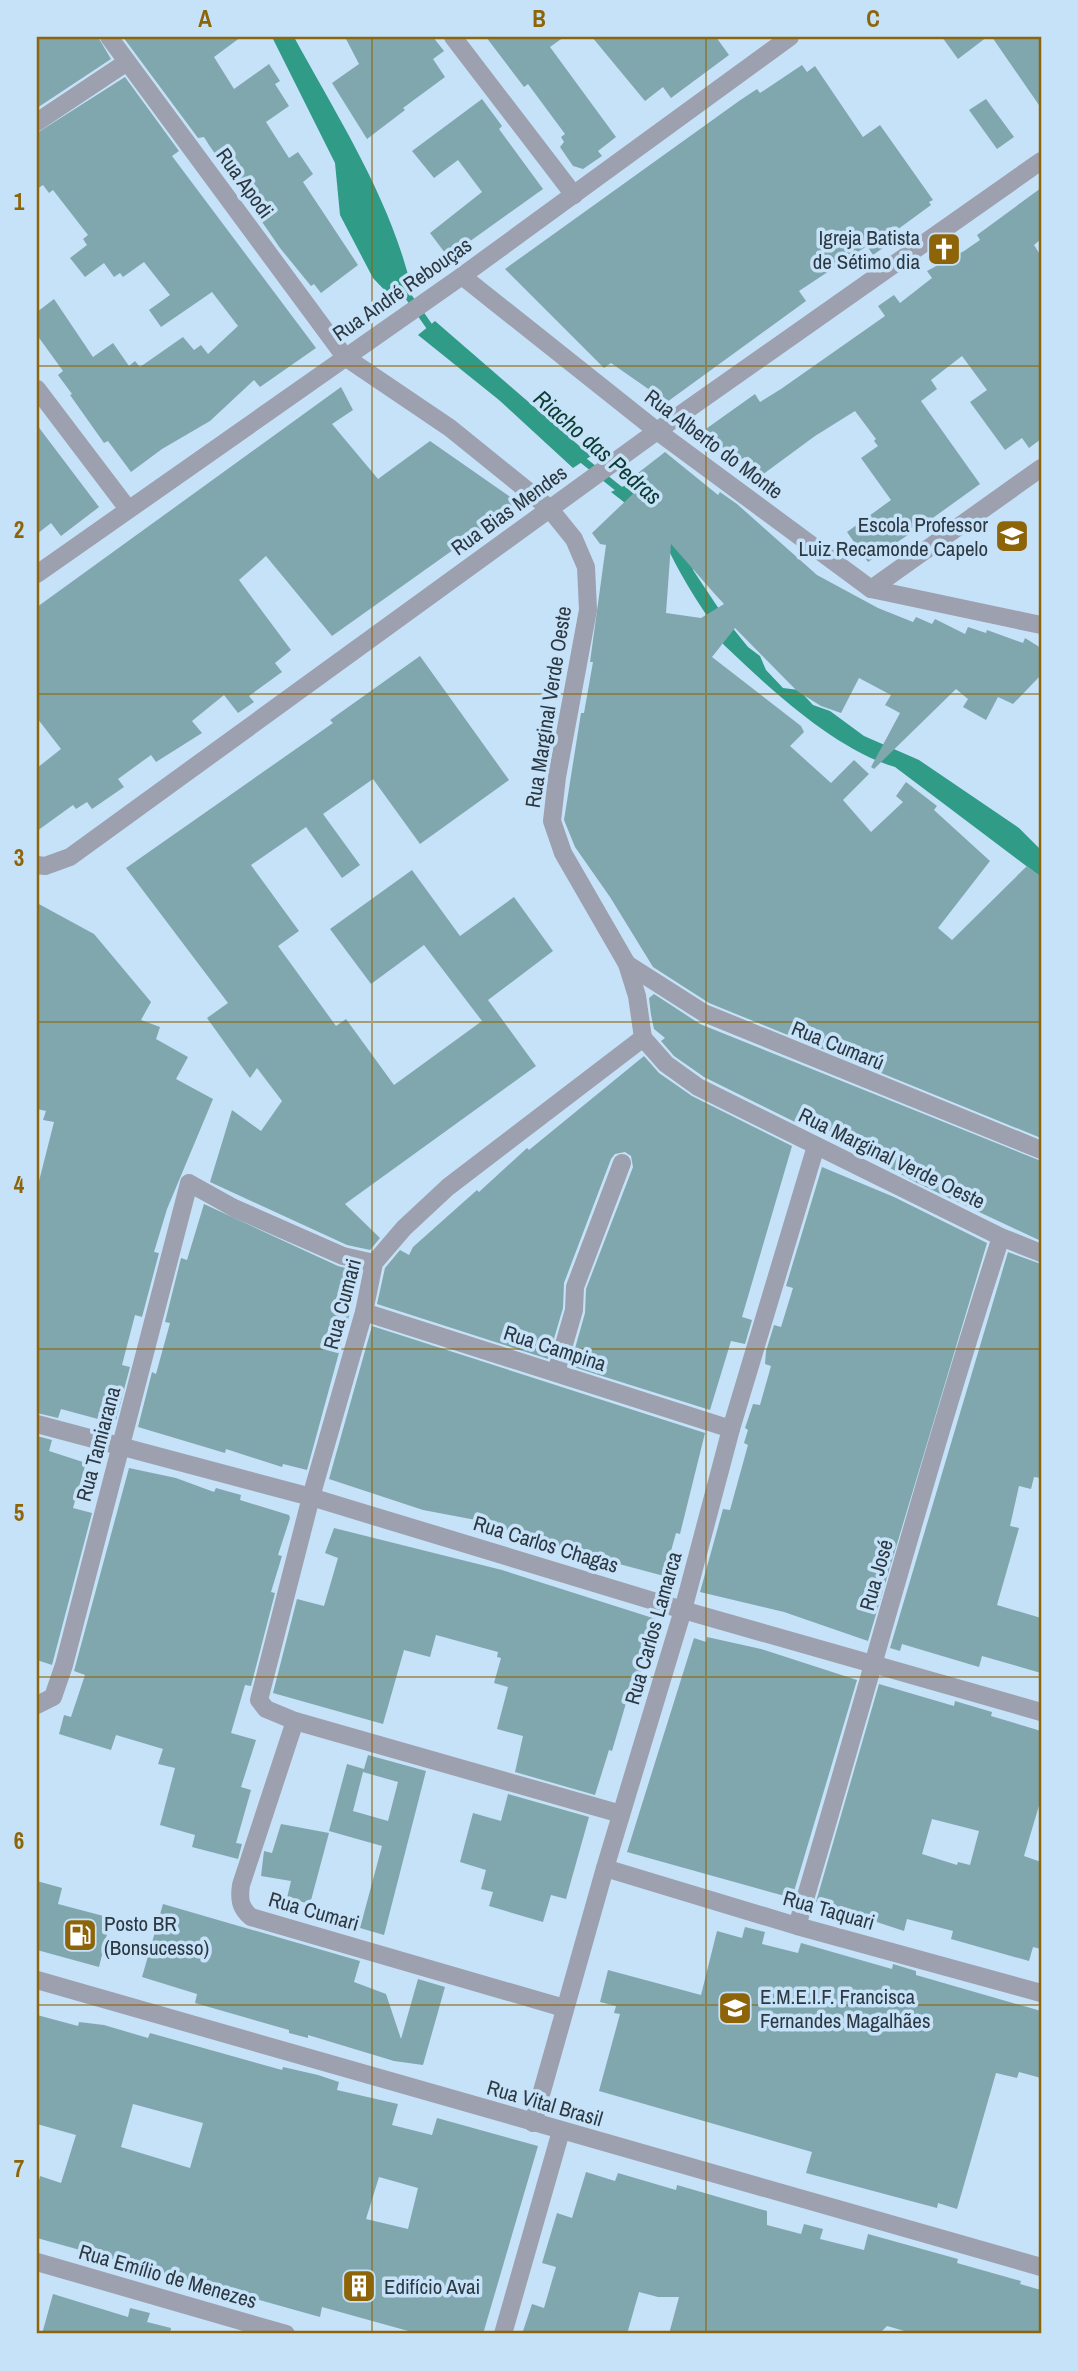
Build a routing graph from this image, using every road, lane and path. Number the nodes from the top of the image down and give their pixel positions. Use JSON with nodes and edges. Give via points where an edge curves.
{"nodes":[{"id":1,"x":109,"y":37,"type":"edge"},
{"id":2,"x":453,"y":37,"type":"edge"},
{"id":3,"x":787,"y":38,"type":"edge"},
{"id":4,"x":127,"y":62,"type":"junction"},
{"id":5,"x":37,"y":122,"type":"edge"},
{"id":6,"x":1041,"y":161,"type":"edge"},
{"id":7,"x":574,"y":195,"type":"junction"},
{"id":8,"x":462,"y":276,"type":"junction"},
{"id":9,"x":345,"y":357,"type":"junction"},
{"id":10,"x":37,"y":389,"type":"edge"},
{"id":11,"x":657,"y":431,"type":"junction"},
{"id":12,"x":1041,"y":468,"type":"edge"},
{"id":13,"x":549,"y":508,"type":"junction"},
{"id":14,"x":128,"y":509,"type":"junction"},
{"id":15,"x":37,"y":574,"type":"edge"},
{"id":16,"x":872,"y":589,"type":"junction"},
{"id":17,"x":1041,"y":625,"type":"edge"},
{"id":18,"x":37,"y":865,"type":"edge"},
{"id":19,"x":627,"y":964,"type":"junction"},
{"id":20,"x":643,"y":1038,"type":"junction"},
{"id":21,"x":816,"y":1146,"type":"junction"},
{"id":22,"x":1041,"y":1150,"type":"edge"},
{"id":23,"x":622,"y":1163,"type":"dead end"},
{"id":24,"x":1001,"y":1237,"type":"junction"},
{"id":25,"x":1041,"y":1253,"type":"edge"},
{"id":26,"x":374,"y":1263,"type":"junction"},
{"id":27,"x":364,"y":1312,"type":"junction"},
{"id":28,"x":556,"y":1372,"type":"junction"},
{"id":29,"x":37,"y":1424,"type":"edge"},
{"id":30,"x":731,"y":1429,"type":"junction"},
{"id":31,"x":121,"y":1448,"type":"junction"},
{"id":32,"x":311,"y":1497,"type":"junction"},
{"id":33,"x":683,"y":1610,"type":"junction"},
{"id":34,"x":875,"y":1665,"type":"junction"},
{"id":35,"x":37,"y":1705,"type":"edge"},
{"id":36,"x":1041,"y":1712,"type":"edge"},
{"id":37,"x":295,"y":1721,"type":"junction"},
{"id":38,"x":621,"y":1814,"type":"junction"},
{"id":39,"x":605,"y":1868,"type":"junction"},
{"id":40,"x":797,"y":1926,"type":"junction"},
{"id":41,"x":37,"y":1980,"type":"edge"},
{"id":42,"x":1041,"y":1993,"type":"edge"},
{"id":43,"x":564,"y":2008,"type":"junction"},
{"id":44,"x":533,"y":2123,"type":"junction"},
{"id":45,"x":561,"y":2131,"type":"junction"},
{"id":46,"x":37,"y":2262,"type":"edge"},
{"id":47,"x":1041,"y":2267,"type":"edge"},
{"id":48,"x":286,"y":2334,"type":"edge"},
{"id":49,"x":503,"y":2334,"type":"edge"}],
"edges":[{"from":1,"to":4,"type":"street","name":"Rua Apodi"},
{"from":2,"to":7,"type":"street"},
{"from":3,"to":7,"type":"street","name":"Rua André Rebouças"},
{"from":4,"to":5,"type":"street"},
{"from":4,"to":9,"type":"street","name":"Rua Apodi"},
{"from":6,"to":11,"type":"street","name":"Rua Bias Mendes"},
{"from":7,"to":8,"type":"street","name":"Rua André Rebouças"},
{"from":8,"to":9,"type":"street","name":"Rua André Rebouças"},
{"from":8,"to":11,"type":"street","name":"Rua Alberto do Monte"},
{"from":9,"to":13,"type":"street","name":"Rua Marginal Verde Oeste","via":[[450,428]]},
{"from":9,"to":14,"type":"street","name":"Rua André Rebouças"},
{"from":10,"to":14,"type":"street"},
{"from":11,"to":13,"type":"street","name":"Rua Bias Mendes"},
{"from":11,"to":16,"type":"street","name":"Rua Alberto do Monte"},
{"from":12,"to":16,"type":"street"},
{"from":13,"to":18,"type":"street","name":"Rua Bias Mendes","via":[[70,857]]},
{"from":13,"to":19,"type":"street","name":"Rua Marginal Verde Oeste","via":[[574,538],[589,583],[552,821],[563,853]]},
{"from":14,"to":15,"type":"street","name":"Rua André Rebouças"},
{"from":16,"to":17,"type":"street","name":"Rua Alberto do Monte"},
{"from":19,"to":20,"type":"street","name":"Rua Marginal Verde Oeste"},
{"from":19,"to":22,"type":"street","name":"Rua Cumarú","via":[[705,1013]]},
{"from":20,"to":21,"type":"street","name":"Rua Marginal Verde Oeste","via":[[666,1064],[698,1087]]},
{"from":20,"to":26,"type":"street","name":"Rua Cumari","via":[[448,1187]]},
{"from":21,"to":24,"type":"street","name":"Rua Marginal Verde Oeste"},
{"from":21,"to":30,"type":"street","name":"Rua Carlos Lamarca"},
{"from":23,"to":28,"type":"street","via":[[575,1286],[574,1310]]},
{"from":24,"to":25,"type":"street","name":"Rua Marginal Verde Oeste"},
{"from":24,"to":34,"type":"street","name":"Rua José","via":[[952,1388]]},
{"from":26,"to":27,"type":"street","name":"Rua Cumari"},
{"from":26,"to":31,"type":"street","name":"Rua Tamiarana","via":[[343,1256],[233,1208],[189,1182]]},
{"from":27,"to":28,"type":"street","name":"Rua Campina"},
{"from":27,"to":32,"type":"street","name":"Rua Cumari"},
{"from":28,"to":30,"type":"street","name":"Rua Campina"},
{"from":29,"to":31,"type":"street","name":"Rua Carlos Chagas"},
{"from":30,"to":33,"type":"street","name":"Rua Carlos Lamarca"},
{"from":31,"to":32,"type":"street","name":"Rua Carlos Chagas"},
{"from":31,"to":35,"type":"street","name":"Rua Tamiarana","via":[[64,1665],[53,1697]]},
{"from":32,"to":33,"type":"street","name":"Rua Carlos Chagas"},
{"from":32,"to":37,"type":"street","name":"Rua Cumari","via":[[259,1695],[266,1709]]},
{"from":33,"to":34,"type":"street","name":"Rua Carlos Chagas"},
{"from":33,"to":38,"type":"street","name":"Rua Carlos Lamarca"},
{"from":34,"to":36,"type":"street","name":"Rua Carlos Chagas"},
{"from":34,"to":40,"type":"street","name":"Rua José"},
{"from":37,"to":38,"type":"street"},
{"from":37,"to":43,"type":"street","name":"Rua Cumari","via":[[241,1885],[245,1912]]},
{"from":38,"to":39,"type":"street","name":"Rua Carlos Lamarca"},
{"from":39,"to":40,"type":"street","name":"Rua Taquari"},
{"from":39,"to":43,"type":"street","name":"Rua Carlos Lamarca"},
{"from":40,"to":42,"type":"street","name":"Rua Taquari"},
{"from":41,"to":44,"type":"street","name":"Rua Vital Brasil"},
{"from":43,"to":44,"type":"street","name":"Rua Carlos Lamarca"},
{"from":44,"to":45,"type":"street","name":"Rua Vital Brasil"},
{"from":45,"to":47,"type":"street","name":"Rua Vital Brasil"},
{"from":45,"to":49,"type":"street"},
{"from":46,"to":48,"type":"street","name":"Rua Emílio de Menezes"}]}
